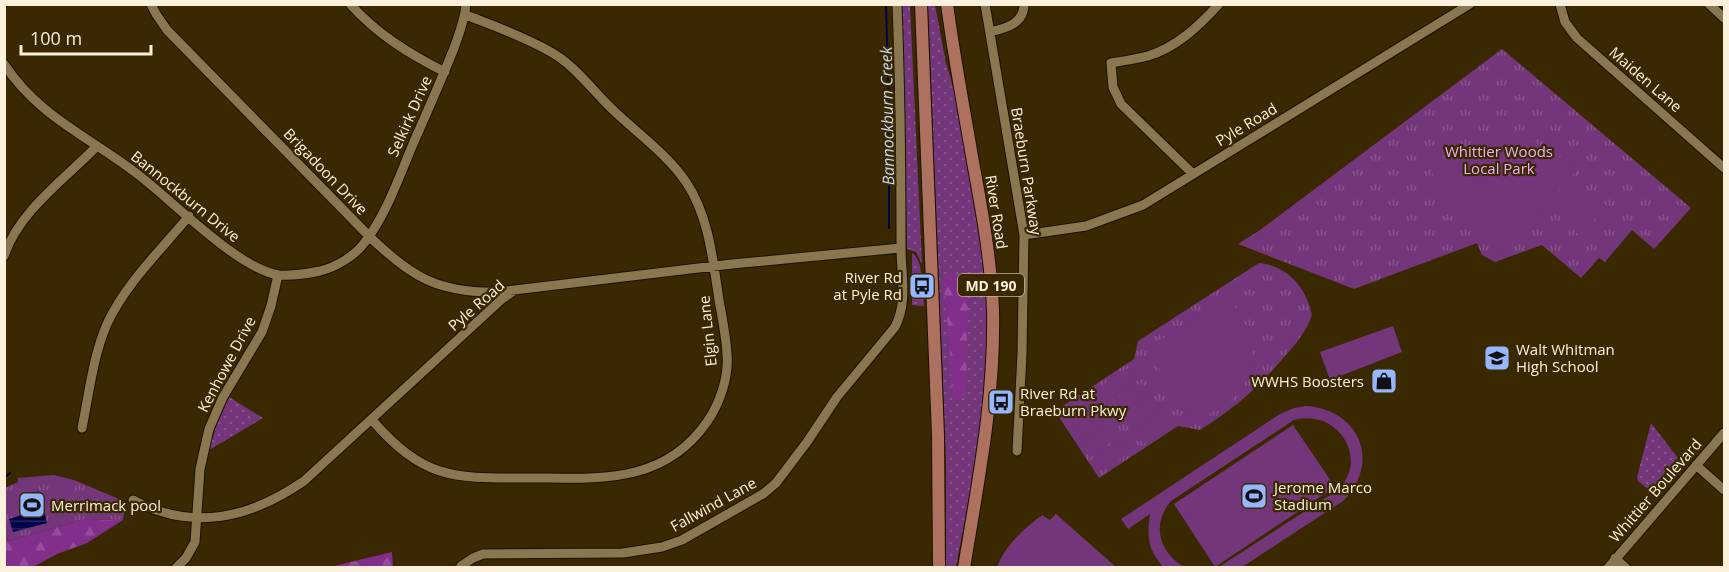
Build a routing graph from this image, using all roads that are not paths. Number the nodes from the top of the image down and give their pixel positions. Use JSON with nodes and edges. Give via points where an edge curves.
{"nodes":[{"id":1,"x":152,"y":4,"type":"edge"},
{"id":2,"x":350,"y":4,"type":"edge"},
{"id":3,"x":466,"y":4,"type":"edge"},
{"id":4,"x":897,"y":4,"type":"edge"},
{"id":5,"x":947,"y":4,"type":"edge"},
{"id":6,"x":985,"y":4,"type":"edge"},
{"id":7,"x":1024,"y":4,"type":"edge"},
{"id":8,"x":1219,"y":4,"type":"edge"},
{"id":9,"x":1470,"y":4,"type":"edge"},
{"id":10,"x":1560,"y":4,"type":"edge"},
{"id":11,"x":1708,"y":4,"type":"edge"},
{"id":12,"x":920,"y":8,"type":"edge"},
{"id":13,"x":466,"y":15,"type":"junction"},
{"id":14,"x":1725,"y":18,"type":"edge"},
{"id":15,"x":990,"y":32,"type":"junction"},
{"id":16,"x":4,"y":64,"type":"edge"},
{"id":17,"x":445,"y":72,"type":"junction"},
{"id":18,"x":97,"y":146,"type":"junction"},
{"id":19,"x":1725,"y":168,"type":"edge"},
{"id":20,"x":1193,"y":174,"type":"junction"},
{"id":21,"x":189,"y":216,"type":"junction"},
{"id":22,"x":1024,"y":235,"type":"junction"},
{"id":23,"x":369,"y":236,"type":"junction"},
{"id":24,"x":901,"y":248,"type":"junction"},
{"id":25,"x":4,"y":256,"type":"edge"},
{"id":26,"x":714,"y":267,"type":"junction"},
{"id":27,"x":278,"y":274,"type":"junction"},
{"id":28,"x":517,"y":289,"type":"junction"},
{"id":29,"x":372,"y":420,"type":"junction"},
{"id":30,"x":82,"y":428,"type":"dead end"},
{"id":31,"x":1725,"y":433,"type":"edge"},
{"id":32,"x":1017,"y":451,"type":"dead end"},
{"id":33,"x":1696,"y":465,"type":"junction"},
{"id":34,"x":1725,"y":490,"type":"edge"},
{"id":35,"x":133,"y":500,"type":"dead end"},
{"id":36,"x":196,"y":518,"type":"junction"},
{"id":37,"x":1615,"y":558,"type":"junction"},
{"id":38,"x":461,"y":566,"type":"dead end"},
{"id":39,"x":176,"y":567,"type":"edge"},
{"id":40,"x":939,"y":567,"type":"edge"},
{"id":41,"x":964,"y":567,"type":"edge"},
{"id":42,"x":1608,"y":567,"type":"edge"},
{"id":43,"x":1626,"y":567,"type":"edge"}],
"edges":[{"from":1,"to":23,"type":"street","name":"Brigadoon Drive","via":[[167,30]]},
{"from":2,"to":17,"type":"street","via":[[366,22],[408,54]]},
{"from":3,"to":13,"type":"street","name":"Selkirk Drive"},
{"from":4,"to":24,"type":"street"},
{"from":5,"to":41,"type":"main road","name":"River Road","number":"MD 190","via":[[988,243],[993,309],[988,419]]},
{"from":6,"to":15,"type":"street","name":"Braeburn Parkway"},
{"from":7,"to":15,"type":"street","via":[[1024,11],[1013,25]]},
{"from":8,"to":20,"type":"street","via":[[1174,44],[1149,56],[1111,63],[1113,87],[1121,104]]},
{"from":9,"to":20,"type":"street","name":"Pyle Road"},
{"from":10,"to":19,"type":"street","name":"Maiden Lane","via":[[1565,22],[1577,38]]},
{"from":11,"to":14,"type":"street"},
{"from":12,"to":40,"type":"main road","via":[[938,416]]},
{"from":13,"to":17,"type":"street","name":"Selkirk Drive"},
{"from":13,"to":26,"type":"street","name":"Elgin Lane","via":[[551,51],[674,166],[699,206]]},
{"from":15,"to":22,"type":"street","name":"Braeburn Parkway"},
{"from":16,"to":18,"type":"street","name":"Bannockburn Drive","via":[[22,89],[48,113]]},
{"from":17,"to":23,"type":"street","name":"Selkirk Drive"},
{"from":18,"to":21,"type":"street","name":"Bannockburn Drive"},
{"from":18,"to":25,"type":"street","via":[[34,208],[16,231]]},
{"from":20,"to":22,"type":"street","name":"Pyle Road","via":[[1122,214],[1086,226]]},
{"from":21,"to":27,"type":"street","name":"Bannockburn Drive","via":[[238,257]]},
{"from":21,"to":30,"type":"street","via":[[130,286],[106,325]]},
{"from":22,"to":32,"type":"street","name":"Braeburn Parkway"},
{"from":23,"to":27,"type":"street","name":"Bannockburn Drive","via":[[353,255],[330,268],[302,275]]},
{"from":23,"to":28,"type":"street","name":"Brigadoon Drive","via":[[397,263],[433,283],[479,292]]},
{"from":24,"to":26,"type":"street","name":"Pyle Road"},
{"from":24,"to":38,"type":"street","name":"Fallwind Lane","via":[[903,303],[898,321],[824,414],[788,469],[763,494],[682,540],[662,547],[623,553],[483,554]]},
{"from":26,"to":28,"type":"street","name":"Pyle Road"},
{"from":26,"to":29,"type":"street","name":"Elgin Lane","via":[[728,354],[721,396],[692,440],[650,469],[593,478],[454,475],[431,469],[410,457]]},
{"from":27,"to":36,"type":"street","name":"Kenhowe Drive","via":[[262,332],[223,397],[209,429],[200,469]]},
{"from":28,"to":29,"type":"street","name":"Pyle Road"},
{"from":29,"to":36,"type":"street","name":"Pyle Road","via":[[280,498],[239,513]]},
{"from":31,"to":33,"type":"street","name":"Whittier Boulevard"},
{"from":33,"to":34,"type":"street"},
{"from":33,"to":37,"type":"street","name":"Whittier Boulevard"},
{"from":35,"to":36,"type":"street","name":"Pyle Road","via":[[158,511]]},
{"from":36,"to":39,"type":"street","name":"Kenhowe Drive","via":[[192,549]]},
{"from":37,"to":42,"type":"street","name":"Whittier Boulevard"},
{"from":37,"to":43,"type":"street"}]}
